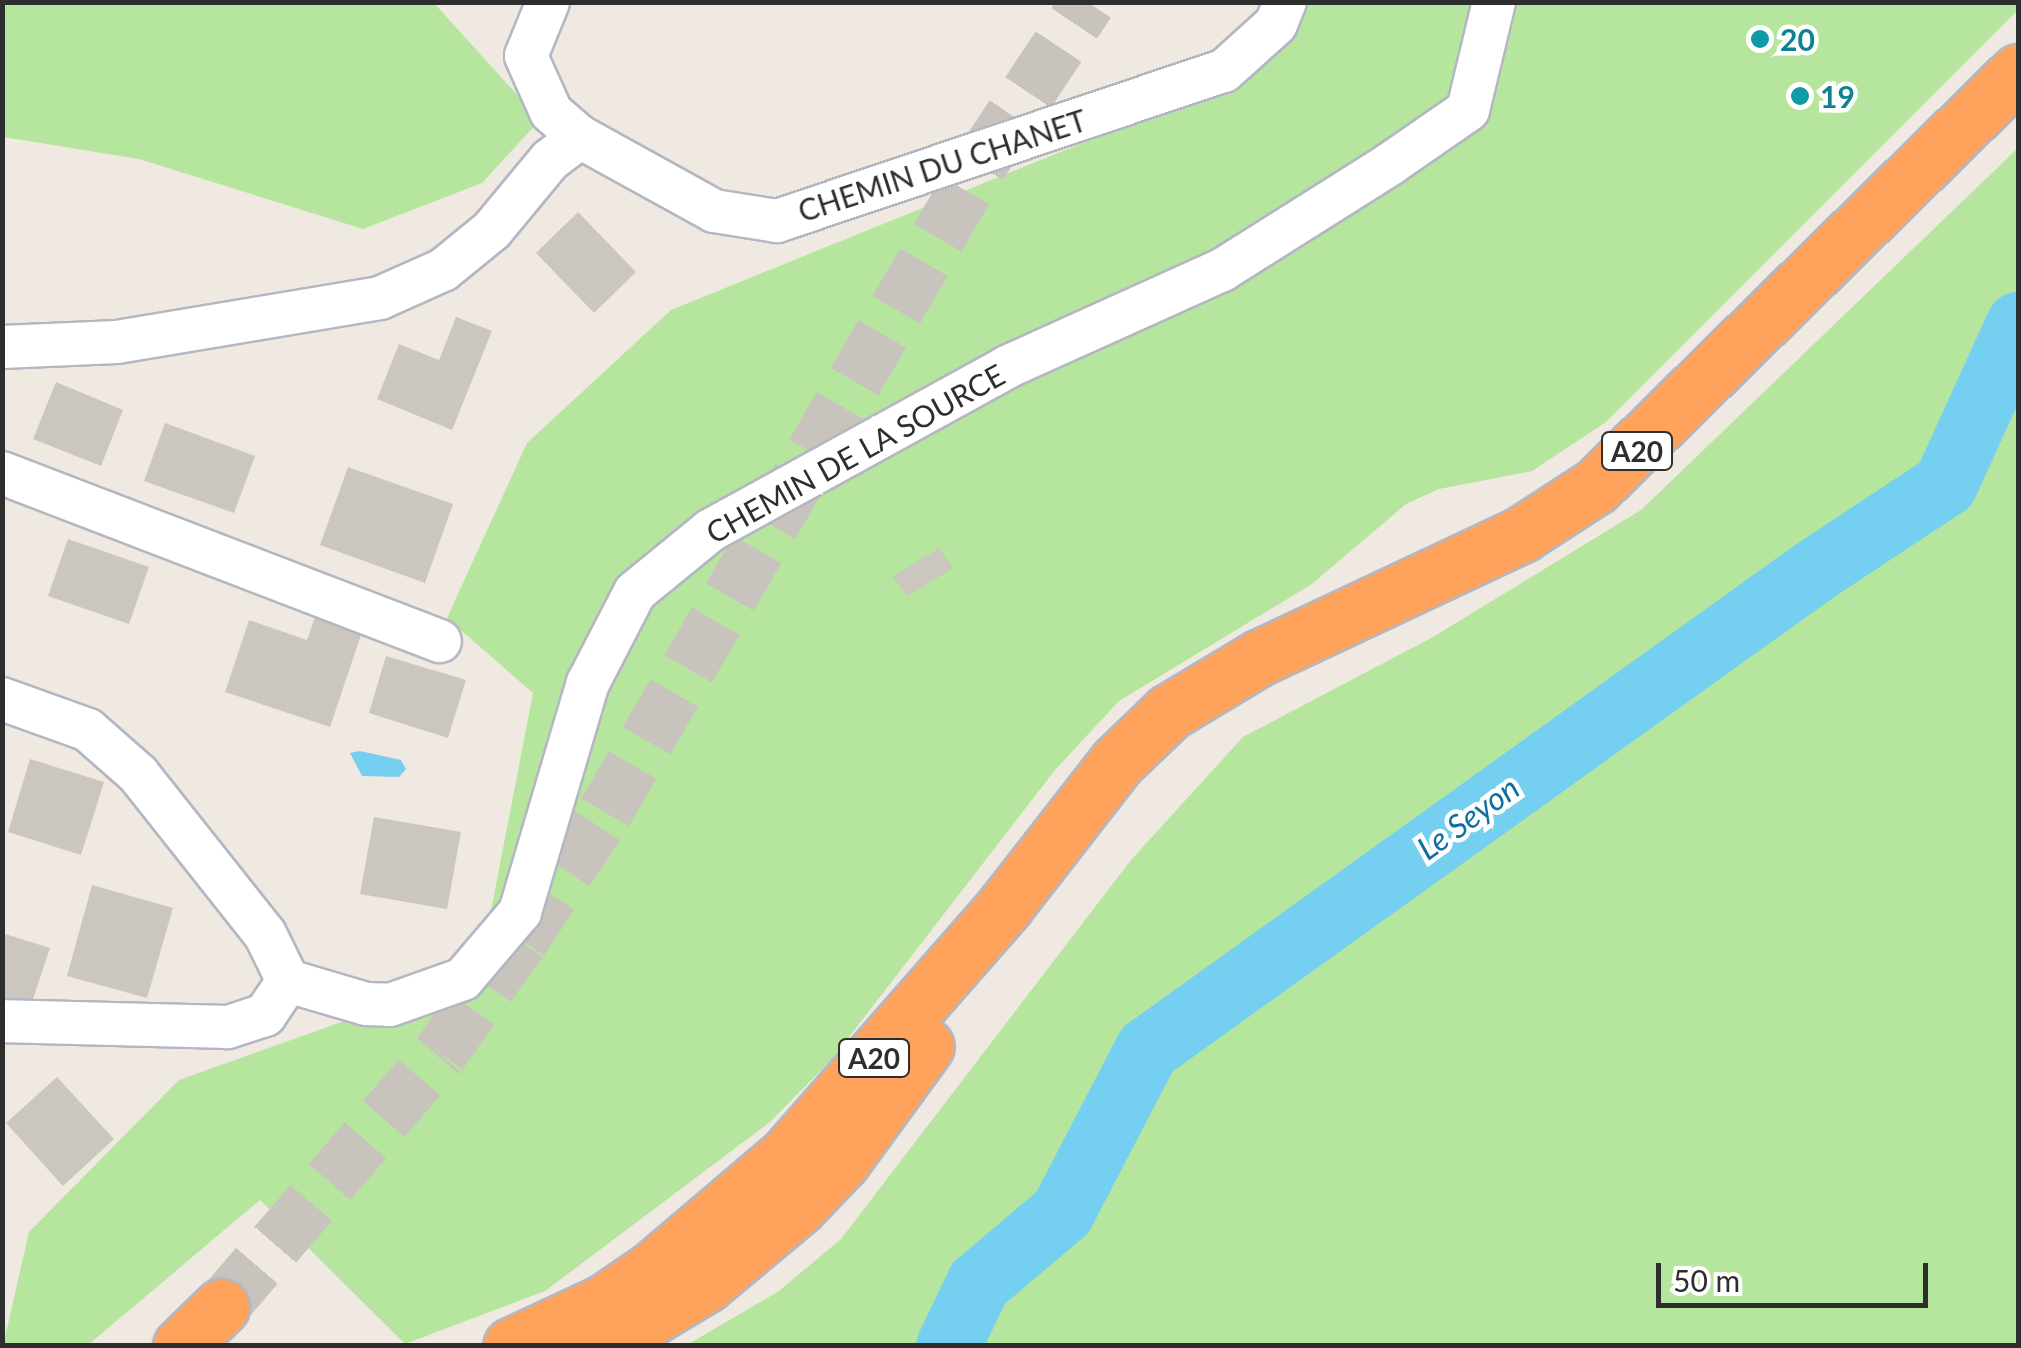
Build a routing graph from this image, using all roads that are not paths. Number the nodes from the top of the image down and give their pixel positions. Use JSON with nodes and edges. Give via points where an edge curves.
{"nodes":[{"id":1,"x":548,"y":2,"type":"edge"},
{"id":2,"x":1284,"y":2,"type":"edge"},
{"id":3,"x":1494,"y":2,"type":"edge"},
{"id":4,"x":2018,"y":72,"type":"edge"},
{"id":5,"x":580,"y":137,"type":"junction"},
{"id":6,"x":2,"y":347,"type":"edge"},
{"id":7,"x":2,"y":473,"type":"edge"},
{"id":8,"x":440,"y":642,"type":"dead end"},
{"id":9,"x":2,"y":699,"type":"edge"},
{"id":10,"x":1004,"y":908,"type":"junction"},
{"id":11,"x":288,"y":981,"type":"junction"},
{"id":12,"x":2,"y":1020,"type":"edge"},
{"id":13,"x":221,"y":1307,"type":"tunnel mouth"},
{"id":14,"x":181,"y":1346,"type":"edge"},
{"id":15,"x":511,"y":1346,"type":"edge"},
{"id":16,"x":602,"y":1346,"type":"edge"}],
"edges":[{"from":1,"to":5,"type":"street","name":"CHEMIN DU CHANET","via":[[526,56],[551,112]]},
{"from":2,"to":5,"type":"street","name":"CHEMIN DU CHANET","via":[[1276,24],[1224,72],[776,221],[714,211]]},
{"from":3,"to":11,"type":"street","name":"CHEMIN DE LA SOURCE","via":[[1468,110],[1390,164],[1222,270],[1006,367],[711,530],[635,592],[588,683],[520,912],[464,979],[390,1005]]},
{"from":4,"to":10,"type":"highway","number":"A20","via":[[1596,486],[1522,534],[1283,646],[1169,712],[1117,762]]},
{"from":5,"to":6,"type":"street","via":[[550,160],[492,230],[443,270],[380,298],[117,342]]},
{"from":7,"to":8,"type":"street"},
{"from":9,"to":11,"type":"street","via":[[88,730],[138,774],[265,934]]},
{"from":10,"to":15,"type":"highway","number":"A20","via":[[839,1098],[738,1202],[605,1302]]},
{"from":10,"to":16,"type":"highway","via":[[910,1072],[831,1172],[752,1249]]},
{"from":11,"to":12,"type":"street","via":[[265,1015],[226,1027]]},
{"from":13,"to":14,"type":"highway"}]}
